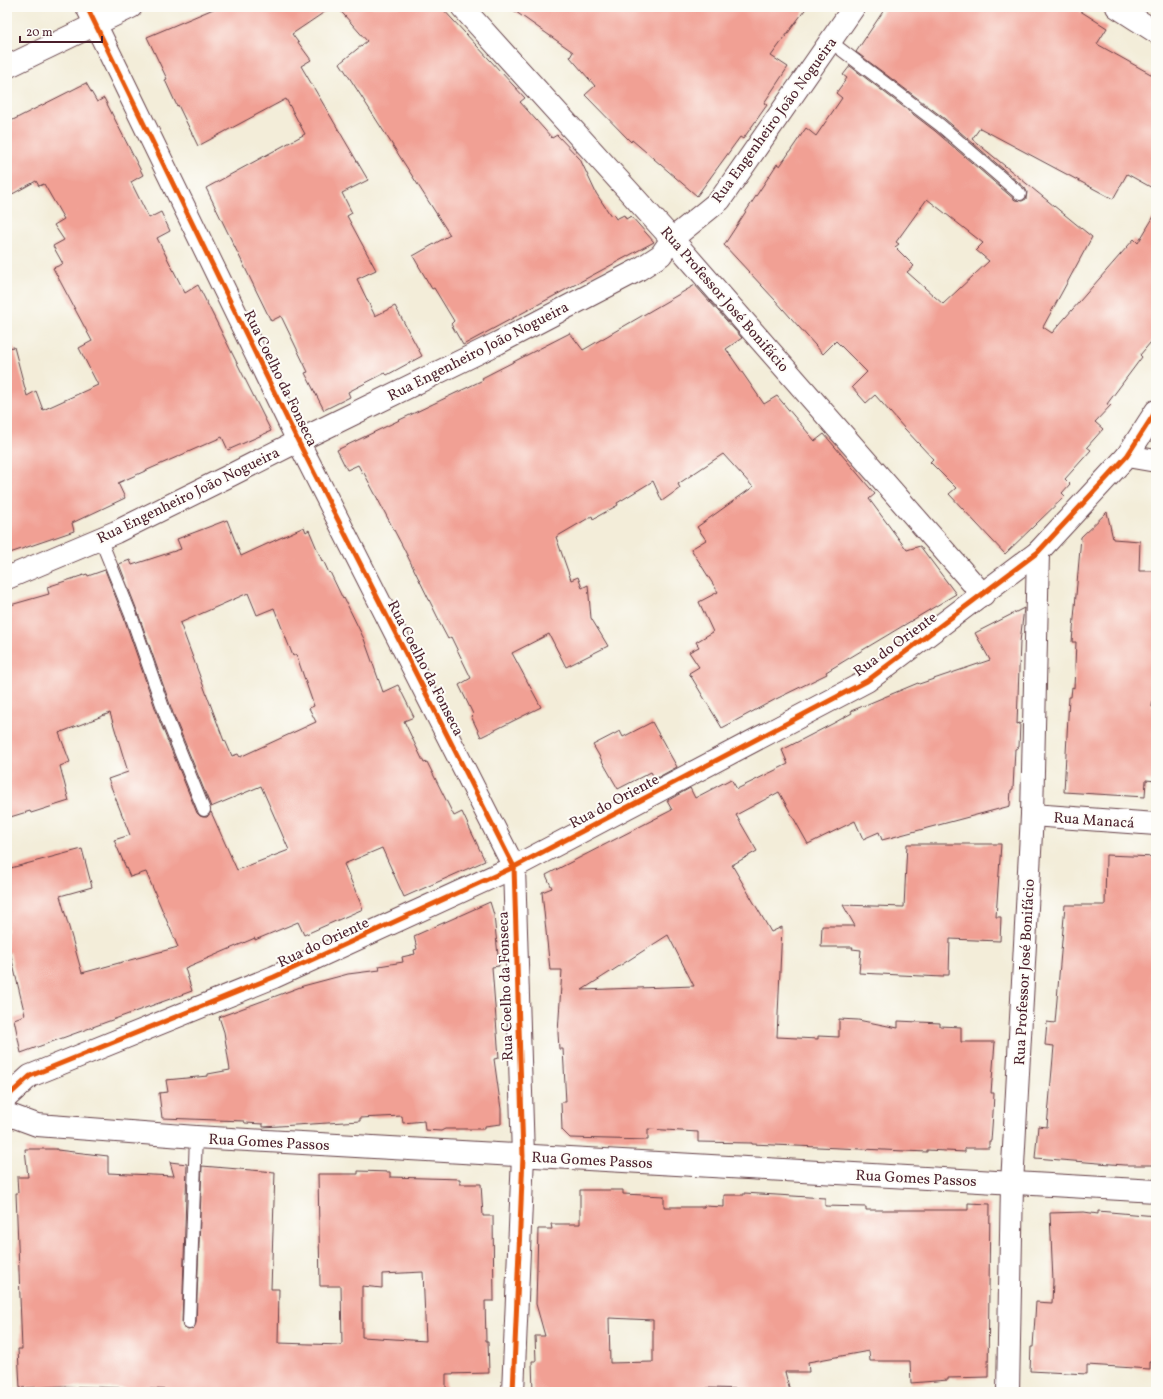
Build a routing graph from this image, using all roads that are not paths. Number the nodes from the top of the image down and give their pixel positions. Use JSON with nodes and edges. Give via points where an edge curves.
{"nodes":[{"id":1,"x":132,"y":7,"type":"edge"},
{"id":2,"x":462,"y":7,"type":"edge"},
{"id":3,"x":854,"y":7,"type":"edge"},
{"id":4,"x":1117,"y":7,"type":"edge"},
{"id":5,"x":92,"y":15,"type":"edge"},
{"id":6,"x":1156,"y":32,"type":"edge"},
{"id":7,"x":830,"y":42,"type":"junction"},
{"id":8,"x":7,"y":67,"type":"edge"},
{"id":9,"x":1020,"y":194,"type":"dead end"},
{"id":10,"x":672,"y":238,"type":"junction"},
{"id":11,"x":1156,"y":411,"type":"edge"},
{"id":12,"x":298,"y":441,"type":"junction"},
{"id":13,"x":1126,"y":456,"type":"junction"},
{"id":14,"x":1156,"y":461,"type":"edge"},
{"id":15,"x":100,"y":538,"type":"junction"},
{"id":16,"x":1038,"y":552,"type":"junction"},
{"id":17,"x":7,"y":578,"type":"edge"},
{"id":18,"x":983,"y":595,"type":"junction"},
{"id":19,"x":204,"y":810,"type":"dead end"},
{"id":20,"x":1032,"y":815,"type":"junction"},
{"id":21,"x":1156,"y":824,"type":"edge"},
{"id":22,"x":514,"y":867,"type":"junction"},
{"id":23,"x":7,"y":1097,"type":"edge"},
{"id":24,"x":7,"y":1114,"type":"edge"},
{"id":25,"x":196,"y":1137,"type":"junction"},
{"id":26,"x":523,"y":1156,"type":"junction"},
{"id":27,"x":1012,"y":1184,"type":"junction"},
{"id":28,"x":1156,"y":1191,"type":"edge"},
{"id":29,"x":189,"y":1323,"type":"dead end"},
{"id":30,"x":513,"y":1392,"type":"edge"},
{"id":31,"x":1008,"y":1392,"type":"edge"}],
"edges":[{"from":1,"to":5,"type":"street"},
{"from":2,"to":10,"type":"street","name":"Rua Professor José Bonifácio"},
{"from":3,"to":7,"type":"street","name":"Rua Engenheiro João Nogueira"},
{"from":4,"to":6,"type":"street"},
{"from":5,"to":8,"type":"street"},
{"from":5,"to":12,"type":"street","name":"Rua Coelho da Fonseca"},
{"from":7,"to":9,"type":"lane","via":[[940,125]]},
{"from":7,"to":10,"type":"street","name":"Rua Engenheiro João Nogueira","via":[[720,200]]},
{"from":10,"to":12,"type":"street","name":"Rua Engenheiro João Nogueira","via":[[661,255],[638,270],[498,343]]},
{"from":10,"to":18,"type":"street","name":"Rua Professor José Bonifácio"},
{"from":11,"to":13,"type":"street","name":"Rua do Oriente"},
{"from":12,"to":15,"type":"street","name":"Rua Engenheiro João Nogueira"},
{"from":12,"to":22,"type":"street","name":"Rua Coelho da Fonseca"},
{"from":13,"to":14,"type":"street"},
{"from":13,"to":16,"type":"street","name":"Rua do Oriente"},
{"from":15,"to":17,"type":"street","name":"Rua Engenheiro João Nogueira"},
{"from":15,"to":19,"type":"lane","via":[[131,615],[167,719]]},
{"from":16,"to":18,"type":"street","name":"Rua do Oriente"},
{"from":16,"to":20,"type":"street","name":"Rua Professor José Bonifácio"},
{"from":18,"to":22,"type":"street","name":"Rua do Oriente","via":[[867,681]]},
{"from":20,"to":21,"type":"street","name":"Rua Manacá"},
{"from":20,"to":27,"type":"street","name":"Rua Professor José Bonifácio"},
{"from":22,"to":23,"type":"street","name":"Rua do Oriente","via":[[274,977],[30,1076]]},
{"from":22,"to":26,"type":"street","name":"Rua Coelho da Fonseca"},
{"from":24,"to":25,"type":"street","name":"Rua Gomes Passos","via":[[37,1125]]},
{"from":25,"to":26,"type":"street","name":"Rua Gomes Passos"},
{"from":25,"to":29,"type":"lane"},
{"from":26,"to":27,"type":"street","name":"Rua Gomes Passos"},
{"from":26,"to":30,"type":"street","name":"Rua Coelho da Fonseca"},
{"from":27,"to":28,"type":"street","name":"Rua Gomes Passos"},
{"from":27,"to":31,"type":"street","name":"Rua Professor José Bonifácio"}]}
